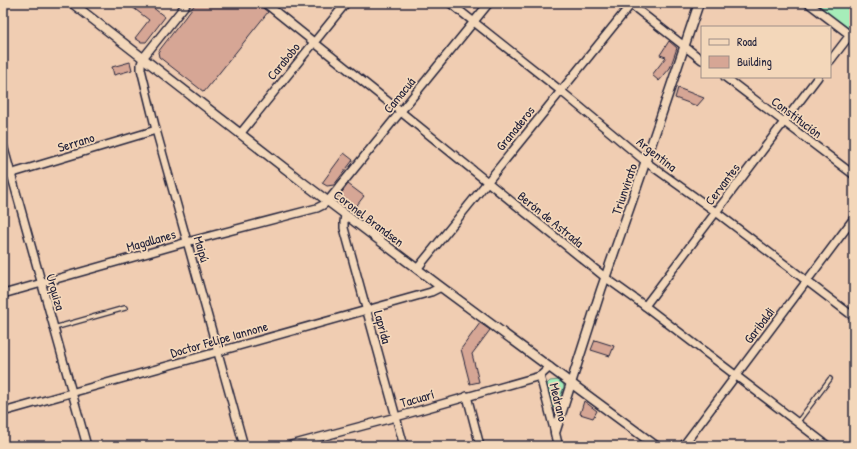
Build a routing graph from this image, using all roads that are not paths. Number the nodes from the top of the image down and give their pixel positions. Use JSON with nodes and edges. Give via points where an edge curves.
{"nodes":[{"id":1,"x":72,"y":3,"type":"edge"},
{"id":2,"x":187,"y":3,"type":"edge"},
{"id":3,"x":265,"y":3,"type":"edge"},
{"id":4,"x":346,"y":3,"type":"edge"},
{"id":5,"x":450,"y":3,"type":"edge"},
{"id":6,"x":489,"y":3,"type":"edge"},
{"id":7,"x":630,"y":3,"type":"edge"},
{"id":8,"x":699,"y":3,"type":"edge"},
{"id":9,"x":808,"y":3,"type":"edge"},
{"id":10,"x":473,"y":22,"type":"junction"},
{"id":11,"x":852,"y":36,"type":"edge"},
{"id":12,"x":314,"y":42,"type":"junction"},
{"id":13,"x":684,"y":46,"type":"junction"},
{"id":14,"x":143,"y":58,"type":"junction"},
{"id":15,"x":701,"y":59,"type":"edge"},
{"id":16,"x":831,"y":60,"type":"edge"},
{"id":17,"x":726,"y":78,"type":"edge"},
{"id":18,"x":817,"y":78,"type":"edge"},
{"id":19,"x":561,"y":91,"type":"junction"},
{"id":20,"x":401,"y":112,"type":"junction"},
{"id":21,"x":784,"y":122,"type":"junction"},
{"id":22,"x":156,"y":130,"type":"junction"},
{"id":23,"x":240,"y":134,"type":"junction"},
{"id":24,"x":3,"y":145,"type":"edge"},
{"id":25,"x":646,"y":162,"type":"junction"},
{"id":26,"x":11,"y":174,"type":"junction"},
{"id":27,"x":854,"y":175,"type":"edge"},
{"id":28,"x":3,"y":176,"type":"edge"},
{"id":29,"x":487,"y":182,"type":"junction"},
{"id":30,"x":328,"y":201,"type":"junction"},
{"id":31,"x":716,"y":212,"type":"junction"},
{"id":32,"x":345,"y":215,"type":"junction"},
{"id":33,"x":854,"y":218,"type":"edge"},
{"id":34,"x":187,"y":242,"type":"junction"},
{"id":35,"x":416,"y":268,"type":"junction"},
{"id":36,"x":606,"y":278,"type":"junction"},
{"id":37,"x":807,"y":282,"type":"junction"},
{"id":38,"x":42,"y":283,"type":"junction"},
{"id":39,"x":441,"y":287,"type":"junction"},
{"id":40,"x":3,"y":294,"type":"edge"},
{"id":41,"x":645,"y":306,"type":"junction"},
{"id":42,"x":125,"y":308,"type":"dead end"},
{"id":43,"x":366,"y":310,"type":"junction"},
{"id":44,"x":854,"y":317,"type":"edge"},
{"id":45,"x":54,"y":328,"type":"junction"},
{"id":46,"x":218,"y":352,"type":"junction"},
{"id":47,"x":550,"y":367,"type":"junction"},
{"id":48,"x":540,"y":376,"type":"junction"},
{"id":49,"x":736,"y":376,"type":"junction"},
{"id":50,"x":830,"y":379,"type":"dead end"},
{"id":51,"x":571,"y":383,"type":"junction"},
{"id":52,"x":72,"y":393,"type":"junction"},
{"id":53,"x":467,"y":396,"type":"junction"},
{"id":54,"x":3,"y":412,"type":"edge"},
{"id":55,"x":396,"y":417,"type":"junction"},
{"id":56,"x":797,"y":422,"type":"junction"},
{"id":57,"x":555,"y":433,"type":"junction"},
{"id":58,"x":87,"y":446,"type":"edge"},
{"id":59,"x":244,"y":446,"type":"edge"},
{"id":60,"x":288,"y":446,"type":"edge"},
{"id":61,"x":404,"y":446,"type":"edge"},
{"id":62,"x":480,"y":446,"type":"edge"},
{"id":63,"x":558,"y":446,"type":"edge"},
{"id":64,"x":656,"y":446,"type":"edge"},
{"id":65,"x":683,"y":446,"type":"edge"},
{"id":66,"x":828,"y":446,"type":"edge"}],
"edges":[{"from":1,"to":14,"type":"street","name":"Coronel Brandsen"},
{"from":2,"to":14,"type":"street"},
{"from":3,"to":12,"type":"street","name":"Berón de Astrada"},
{"from":4,"to":12,"type":"street","name":"Carabobo"},
{"from":5,"to":10,"type":"street","name":"Argentina"},
{"from":6,"to":10,"type":"street","name":"Camacuá"},
{"from":7,"to":13,"type":"street"},
{"from":7,"to":19,"type":"street","name":"Granaderos"},
{"from":8,"to":13,"type":"street","name":"Triunvirato"},
{"from":9,"to":11,"type":"street"},
{"from":10,"to":19,"type":"street","name":"Argentina"},
{"from":10,"to":20,"type":"street","name":"Camacuá"},
{"from":11,"to":16,"type":"street"},
{"from":12,"to":20,"type":"street","name":"Berón de Astrada"},
{"from":12,"to":23,"type":"street","name":"Carabobo"},
{"from":13,"to":15,"type":"street"},
{"from":13,"to":25,"type":"street","name":"Triunvirato"},
{"from":14,"to":22,"type":"street","name":"Maipú","via":[[141,69]]},
{"from":14,"to":23,"type":"street","name":"Coronel Brandsen"},
{"from":17,"to":21,"type":"street","name":"Constitución"},
{"from":18,"to":21,"type":"street","name":"Cervantes"},
{"from":19,"to":25,"type":"street","name":"Argentina"},
{"from":19,"to":29,"type":"street","name":"Granaderos"},
{"from":20,"to":29,"type":"street","name":"Berón de Astrada"},
{"from":20,"to":30,"type":"street","name":"Camacuá"},
{"from":21,"to":27,"type":"street","name":"Constitución"},
{"from":21,"to":31,"type":"street","name":"Cervantes"},
{"from":22,"to":26,"type":"street","name":"Serrano"},
{"from":22,"to":34,"type":"street","name":"Maipú"},
{"from":23,"to":30,"type":"street","name":"Coronel Brandsen"},
{"from":24,"to":26,"type":"street","name":"Urquiza"},
{"from":25,"to":31,"type":"street","name":"Argentina"},
{"from":25,"to":36,"type":"street","name":"Triunvirato"},
{"from":26,"to":28,"type":"street","name":"Serrano"},
{"from":26,"to":38,"type":"street","name":"Urquiza"},
{"from":29,"to":35,"type":"street","name":"Granaderos"},
{"from":29,"to":36,"type":"street","name":"Berón de Astrada"},
{"from":30,"to":32,"type":"street","name":"Coronel Brandsen"},
{"from":30,"to":34,"type":"street","name":"Magallanes","via":[[317,208]]},
{"from":31,"to":37,"type":"street","name":"Argentina"},
{"from":31,"to":41,"type":"street","name":"Cervantes"},
{"from":32,"to":35,"type":"street","name":"Coronel Brandsen"},
{"from":32,"to":43,"type":"street","name":"Laprida","via":[[344,228]]},
{"from":33,"to":37,"type":"street","name":"Garibaldi"},
{"from":34,"to":38,"type":"street","name":"Magallanes"},
{"from":34,"to":46,"type":"street","name":"Maipú"},
{"from":35,"to":39,"type":"street","name":"Coronel Brandsen"},
{"from":36,"to":41,"type":"street","name":"Berón de Astrada"},
{"from":36,"to":51,"type":"street","name":"Triunvirato"},
{"from":37,"to":44,"type":"street","name":"Argentina"},
{"from":37,"to":49,"type":"street","name":"Garibaldi"},
{"from":38,"to":40,"type":"street","name":"Magallanes"},
{"from":38,"to":45,"type":"street","name":"Urquiza"},
{"from":39,"to":43,"type":"street","name":"Doctor Felipe Iannone"},
{"from":39,"to":47,"type":"street","name":"Coronel Brandsen"},
{"from":41,"to":49,"type":"street","name":"Berón de Astrada"},
{"from":42,"to":45,"type":"lane"},
{"from":43,"to":46,"type":"street","name":"Doctor Felipe Iannone"},
{"from":43,"to":55,"type":"street","name":"Laprida"},
{"from":45,"to":52,"type":"street","name":"Urquiza"},
{"from":46,"to":52,"type":"street","name":"Doctor Felipe Iannone"},
{"from":46,"to":59,"type":"street","name":"Maipú"},
{"from":47,"to":48,"type":"street","name":"Tacuarí"},
{"from":47,"to":51,"type":"street","name":"Coronel Brandsen"},
{"from":48,"to":53,"type":"street","name":"Tacuarí"},
{"from":48,"to":57,"type":"street","name":"Medrano"},
{"from":49,"to":56,"type":"street","name":"Berón de Astrada"},
{"from":49,"to":65,"type":"street","name":"Garibaldi"},
{"from":50,"to":56,"type":"lane"},
{"from":51,"to":57,"type":"street","name":"Medrano"},
{"from":51,"to":64,"type":"street","name":"Coronel Brandsen"},
{"from":52,"to":54,"type":"street","name":"Doctor Felipe Iannone"},
{"from":52,"to":58,"type":"street","name":"Urquiza"},
{"from":53,"to":55,"type":"street","name":"Tacuarí"},
{"from":53,"to":62,"type":"street"},
{"from":55,"to":60,"type":"street","name":"Tacuarí"},
{"from":55,"to":61,"type":"street","name":"Laprida"},
{"from":56,"to":66,"type":"street","name":"Berón de Astrada"},
{"from":57,"to":63,"type":"street","name":"Medrano"}]}
